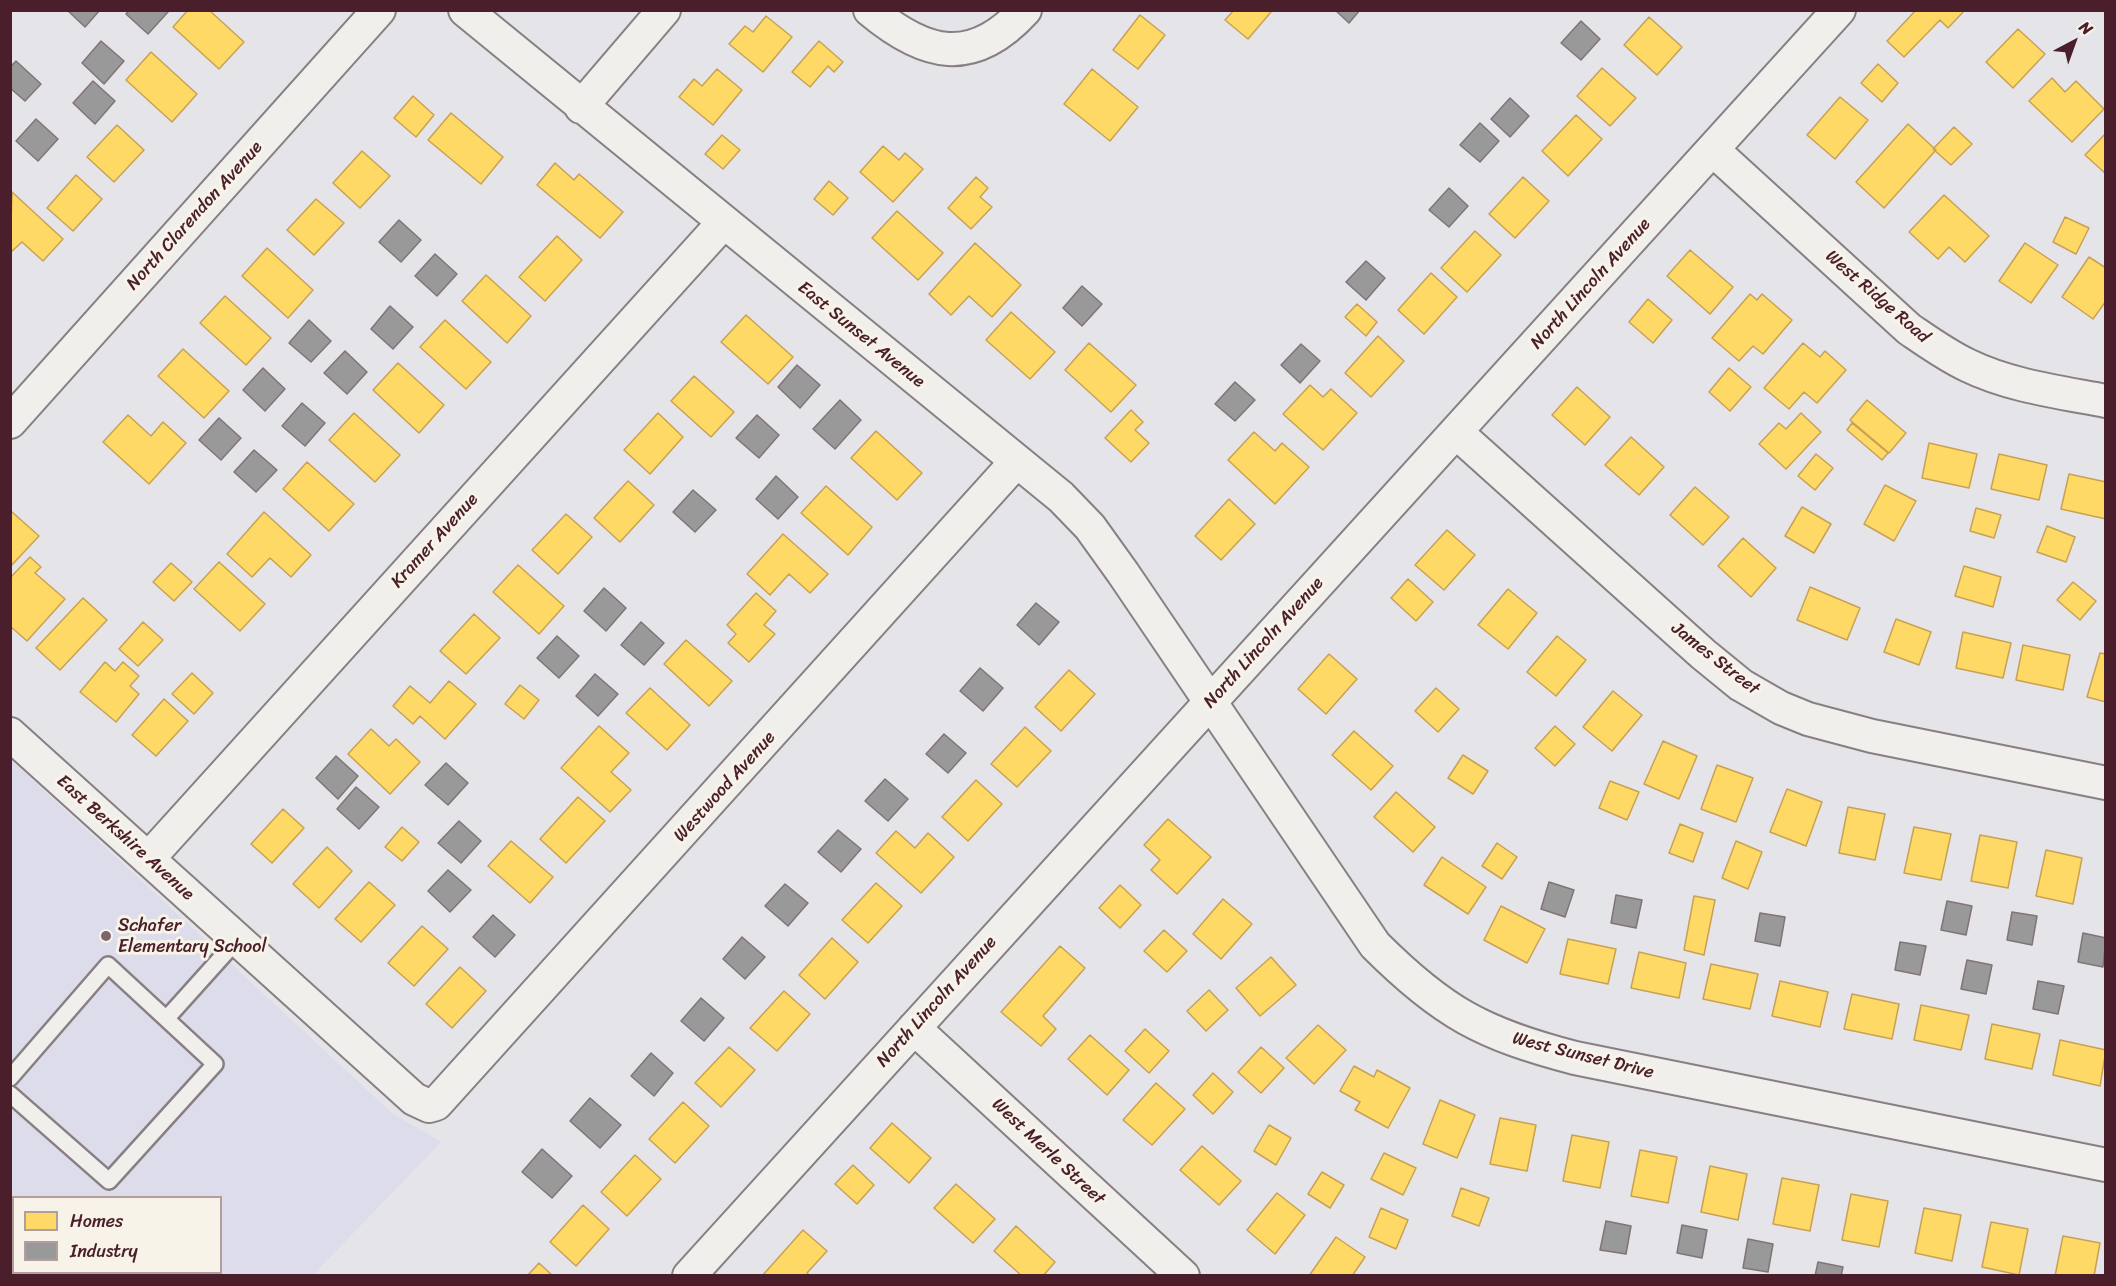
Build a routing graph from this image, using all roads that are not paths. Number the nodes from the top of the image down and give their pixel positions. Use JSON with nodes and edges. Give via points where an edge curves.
{"nodes":[{"id":1,"x":379,"y":10,"type":"edge"},
{"id":2,"x":465,"y":10,"type":"edge"},
{"id":3,"x":664,"y":10,"type":"edge"},
{"id":4,"x":870,"y":10,"type":"edge"},
{"id":5,"x":1025,"y":10,"type":"edge"},
{"id":6,"x":1839,"y":10,"type":"edge"},
{"id":7,"x":581,"y":107,"type":"junction"},
{"id":8,"x":1713,"y":150,"type":"junction"},
{"id":9,"x":723,"y":223,"type":"junction"},
{"id":10,"x":2106,"y":401,"type":"edge"},
{"id":11,"x":10,"y":422,"type":"edge"},
{"id":12,"x":1456,"y":432,"type":"junction"},
{"id":13,"x":1016,"y":462,"type":"junction"},
{"id":14,"x":1209,"y":703,"type":"junction"},
{"id":15,"x":10,"y":734,"type":"edge"},
{"id":16,"x":2106,"y":783,"type":"edge"},
{"id":17,"x":148,"y":859,"type":"junction"},
{"id":18,"x":238,"y":939,"type":"junction"},
{"id":19,"x":167,"y":1018,"type":"junction"},
{"id":20,"x":914,"y":1028,"type":"junction"},
{"id":21,"x":10,"y":1078,"type":"edge"},
{"id":22,"x":10,"y":1094,"type":"edge"},
{"id":23,"x":429,"y":1106,"type":"joint"},
{"id":24,"x":2106,"y":1166,"type":"edge"},
{"id":25,"x":689,"y":1275,"type":"edge"},
{"id":26,"x":1183,"y":1275,"type":"edge"}],
"edges":[{"from":1,"to":11,"type":"street","name":"North Clarendon Avenue"},
{"from":2,"to":7,"type":"street","name":"East Sunset Avenue"},
{"from":3,"to":7,"type":"street"},
{"from":4,"to":5,"type":"street","via":[[907,37],[930,48],[955,50],[999,34]]},
{"from":6,"to":8,"type":"street","name":"North Lincoln Avenue"},
{"from":7,"to":9,"type":"street","name":"East Sunset Avenue"},
{"from":8,"to":10,"type":"street","name":"West Ridge Road","via":[[1909,329],[1944,353],[1989,374],[2029,386]]},
{"from":8,"to":12,"type":"street","name":"North Lincoln Avenue"},
{"from":9,"to":13,"type":"street","name":"East Sunset Avenue"},
{"from":9,"to":17,"type":"street","name":"Kramer Avenue"},
{"from":12,"to":14,"type":"street","name":"North Lincoln Avenue"},
{"from":12,"to":16,"type":"street","name":"James Street","via":[[1703,654],[1741,685],[1781,708],[1872,736]]},
{"from":13,"to":14,"type":"street","name":"East Sunset Avenue","via":[[1061,497],[1090,528]]},
{"from":13,"to":23,"type":"street","name":"Westwood Avenue","via":[[444,1099]]},
{"from":14,"to":20,"type":"street","name":"North Lincoln Avenue"},
{"from":14,"to":24,"type":"street","name":"West Sunset Drive","via":[[1375,945],[1411,981],[1475,1024],[1517,1043],[1575,1058]]},
{"from":15,"to":17,"type":"street","name":"East Berkshire Avenue"},
{"from":17,"to":18,"type":"street","name":"East Berkshire Avenue"},
{"from":18,"to":19,"type":"lane"},
{"from":18,"to":23,"type":"street","name":"East Berkshire Avenue","via":[[414,1100]]},
{"from":19,"to":21,"type":"lane","via":[[108,965]]},
{"from":19,"to":22,"type":"lane","via":[[215,1064],[109,1181]]},
{"from":20,"to":25,"type":"street","name":"North Lincoln Avenue"},
{"from":20,"to":26,"type":"street","name":"West Merle Street"}]}
